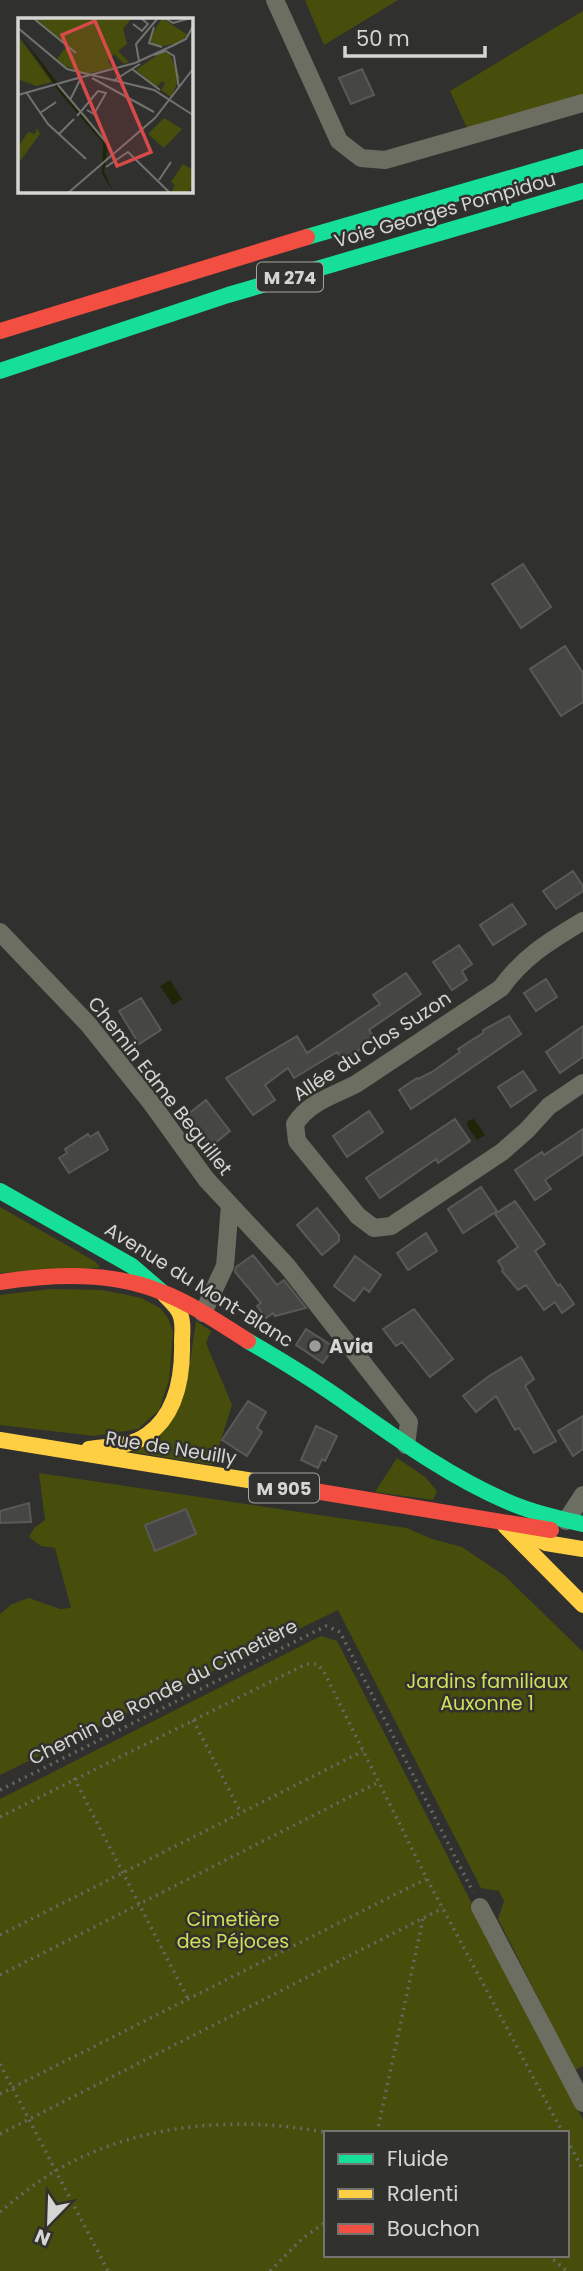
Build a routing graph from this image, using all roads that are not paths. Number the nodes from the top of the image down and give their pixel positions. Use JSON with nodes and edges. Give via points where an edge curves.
{"nodes":[{"id":1,"x":275,"y":0,"type":"edge"},
{"id":2,"x":583,"y":103,"type":"edge"},
{"id":3,"x":583,"y":157,"type":"edge"},
{"id":4,"x":583,"y":191,"type":"edge"},
{"id":5,"x":0,"y":331,"type":"edge"},
{"id":6,"x":0,"y":371,"type":"edge"},
{"id":7,"x":583,"y":921,"type":"edge"},
{"id":8,"x":0,"y":932,"type":"edge"},
{"id":9,"x":583,"y":1083,"type":"edge"},
{"id":10,"x":0,"y":1191,"type":"edge"},
{"id":11,"x":230,"y":1205,"type":"junction"},
{"id":12,"x":0,"y":1282,"type":"edge"},
{"id":13,"x":162,"y":1291,"type":"junction"},
{"id":14,"x":203,"y":1313,"type":"junction"},
{"id":15,"x":0,"y":1440,"type":"edge"},
{"id":16,"x":406,"y":1445,"type":"junction"},
{"id":17,"x":66,"y":1452,"type":"junction"},
{"id":18,"x":583,"y":1495,"type":"edge"},
{"id":19,"x":502,"y":1523,"type":"junction"},
{"id":20,"x":574,"y":1523,"type":"edge"},
{"id":21,"x":583,"y":1535,"type":"edge"},
{"id":22,"x":583,"y":1549,"type":"edge"},
{"id":23,"x":583,"y":1605,"type":"edge"},
{"id":24,"x":480,"y":1907,"type":"road end"},
{"id":25,"x":583,"y":2103,"type":"edge"}],
"edges":[{"from":1,"to":2,"type":"street","via":[[339,141],[361,158],[385,160]]},
{"from":3,"to":5,"type":"main road","name":"Voie Georges Pompidou","number":"M 274"},
{"from":4,"to":6,"type":"main road","name":"Voie Georges Pompidou","number":"M 274","via":[[228,295]]},
{"from":7,"to":9,"type":"street","name":"Allée du Clos Suzon","via":[[531,954],[501,988],[356,1084],[316,1102],[295,1125],[297,1141],[358,1216],[374,1228],[391,1226],[502,1152],[549,1105]]},
{"from":8,"to":11,"type":"street","name":"Chemin Edme Beguillet","via":[[88,1024]]},
{"from":10,"to":13,"type":"main road","name":"Avenue du Mont-Blanc","via":[[132,1266]]},
{"from":11,"to":14,"type":"street","name":"Chemin Edme Beguillet","via":[[225,1266]]},
{"from":11,"to":16,"type":"street","name":"Chemin Edme Beguillet","via":[[288,1267],[409,1422]]},
{"from":12,"to":13,"type":"main road","via":[[62,1277],[118,1280]]},
{"from":13,"to":14,"type":"main road","name":"Avenue du Mont-Blanc"},
{"from":13,"to":17,"type":"main road","via":[[181,1314],[183,1342],[181,1379],[165,1418],[146,1436]]},
{"from":14,"to":16,"type":"main road","name":"Avenue du Mont-Blanc"},
{"from":15,"to":17,"type":"main road","name":"Rue de Neuilly","number":"M 905"},
{"from":16,"to":19,"type":"main road"},
{"from":16,"to":20,"type":"main road","via":[[504,1502]]},
{"from":17,"to":19,"type":"main road","name":"Rue de Neuilly","number":"M 905"},
{"from":18,"to":20,"type":"street"},
{"from":19,"to":21,"type":"main road"},
{"from":19,"to":22,"type":"main road","via":[[546,1543]]},
{"from":19,"to":23,"type":"main road"},
{"from":24,"to":25,"type":"street"}]}
